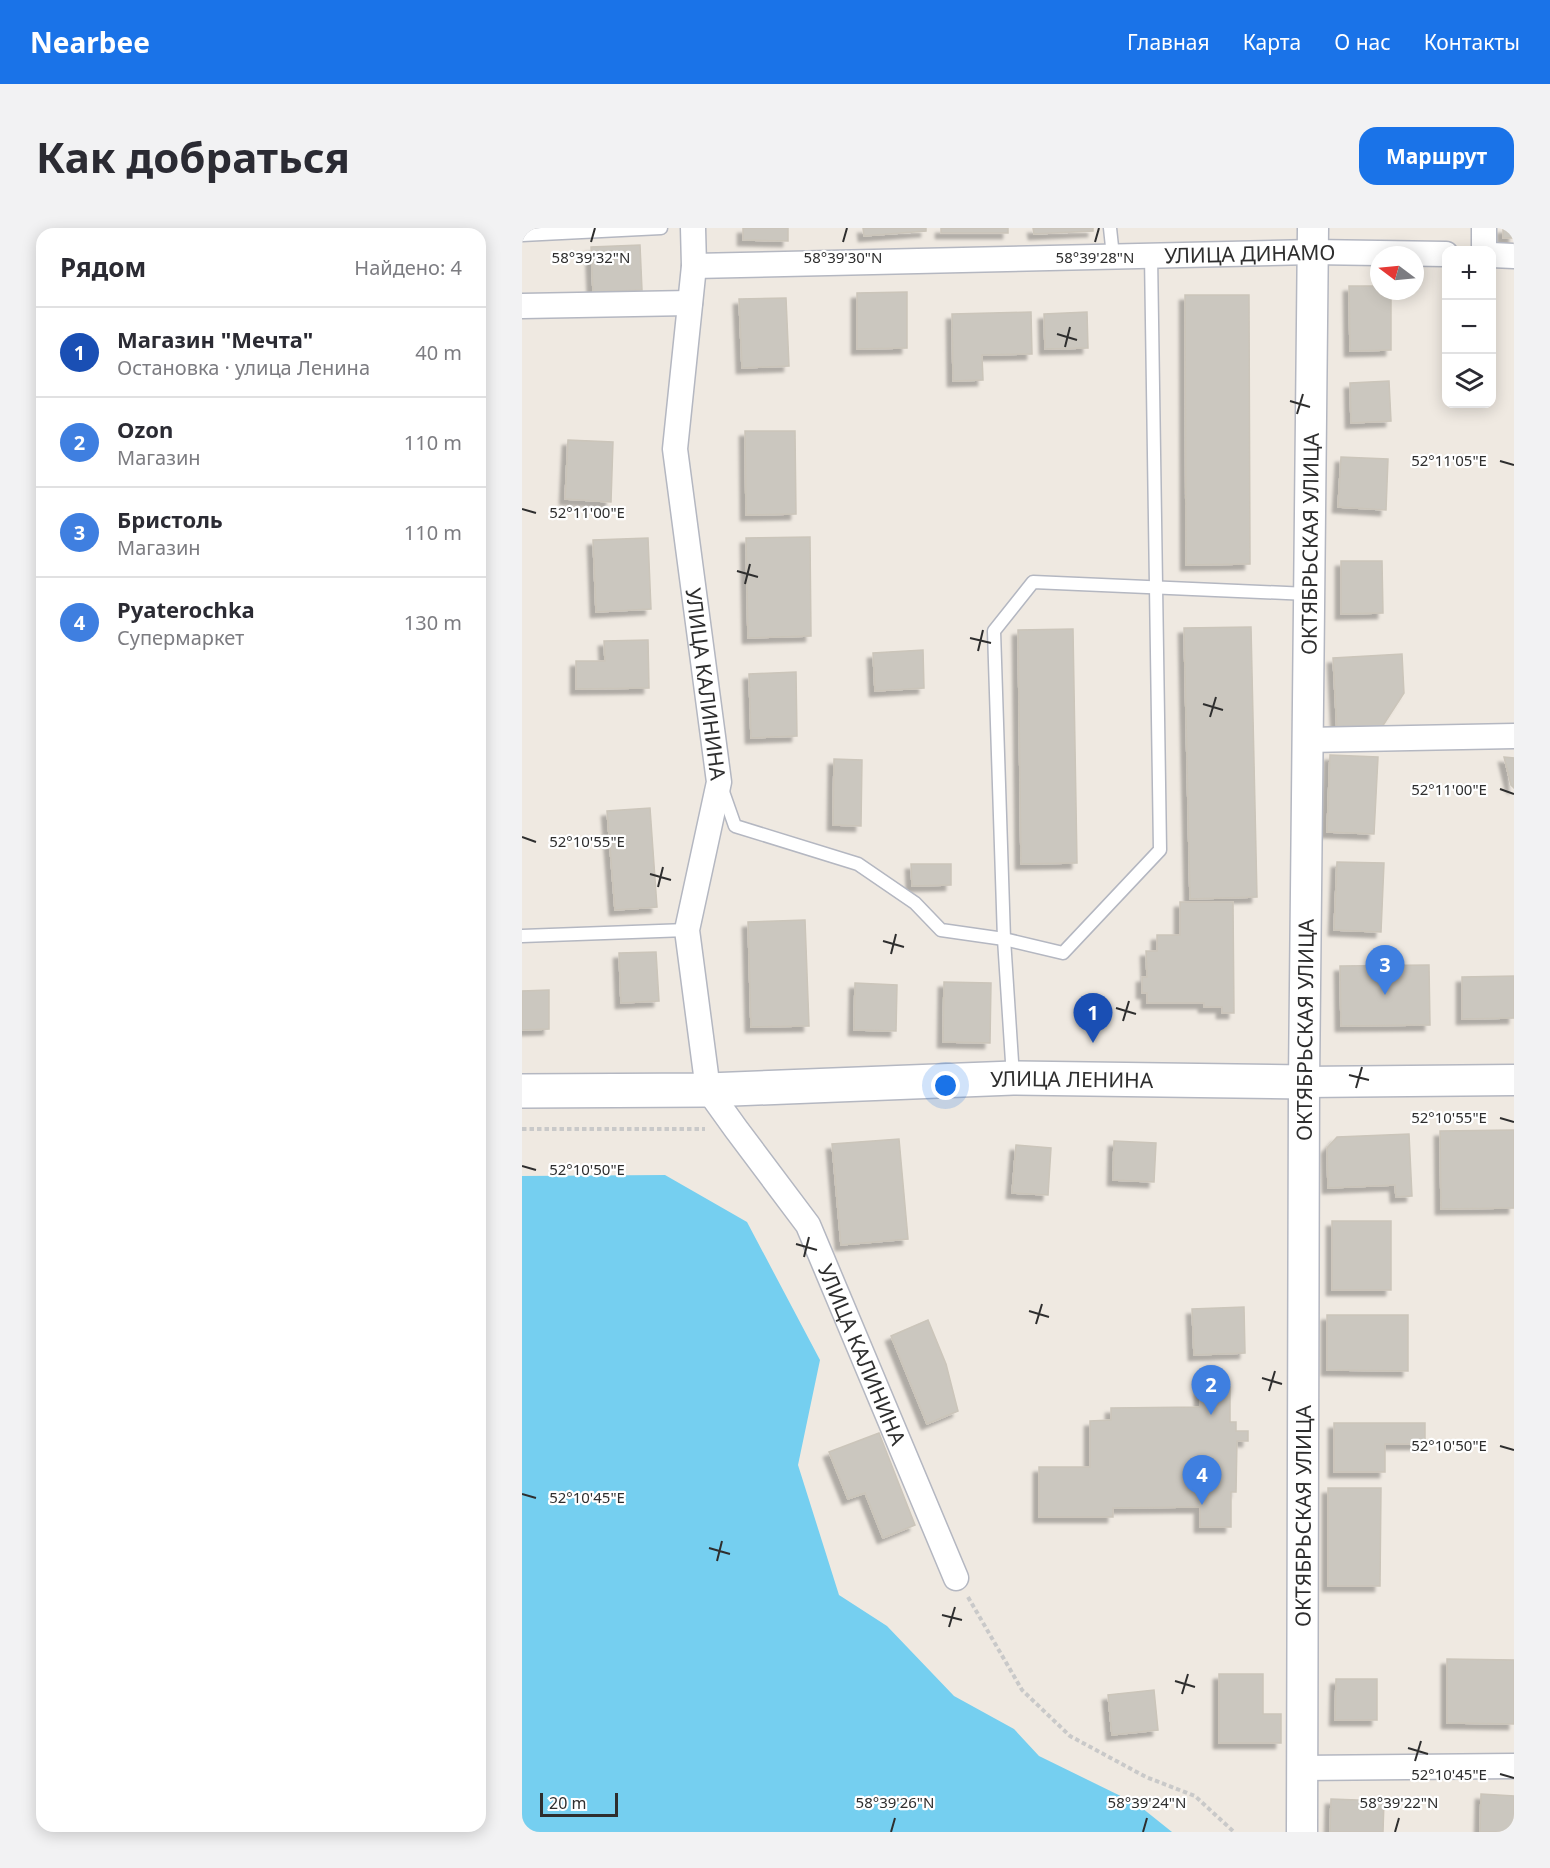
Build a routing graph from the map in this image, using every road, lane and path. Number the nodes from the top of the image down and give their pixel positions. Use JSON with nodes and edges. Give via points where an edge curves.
{"nodes":[{"id":1,"x":661,"y":228,"type":"edge"},
{"id":2,"x":693,"y":228,"type":"edge"},
{"id":3,"x":1110,"y":228,"type":"edge"},
{"id":4,"x":1484,"y":228,"type":"edge"},
{"id":5,"x":522,"y":235,"type":"edge"},
{"id":6,"x":1312,"y":240,"type":"edge"},
{"id":7,"x":1484,"y":246,"type":"edge"},
{"id":8,"x":1151,"y":255,"type":"junction"},
{"id":9,"x":1442,"y":255,"type":"edge"},
{"id":10,"x":1496,"y":255,"type":"edge"},
{"id":11,"x":1113,"y":256,"type":"junction"},
{"id":12,"x":1514,"y":256,"type":"edge"},
{"id":13,"x":694,"y":266,"type":"junction"},
{"id":14,"x":690,"y":303,"type":"junction"},
{"id":15,"x":522,"y":306,"type":"edge"},
{"id":16,"x":1156,"y":587,"type":"junction"},
{"id":17,"x":1308,"y":594,"type":"junction"},
{"id":18,"x":1514,"y":736,"type":"edge"},
{"id":19,"x":1307,"y":740,"type":"junction"},
{"id":20,"x":719,"y":782,"type":"junction"},
{"id":21,"x":687,"y":930,"type":"junction"},
{"id":22,"x":522,"y":936,"type":"edge"},
{"id":23,"x":1004,"y":939,"type":"junction"},
{"id":24,"x":1013,"y":1078,"type":"junction"},
{"id":25,"x":1514,"y":1080,"type":"edge"},
{"id":26,"x":1304,"y":1082,"type":"junction"},
{"id":27,"x":708,"y":1090,"type":"junction"},
{"id":28,"x":522,"y":1091,"type":"edge"},
{"id":29,"x":522,"y":1129,"type":"edge"},
{"id":30,"x":736,"y":1130,"type":"junction"},
{"id":31,"x":956,"y":1578,"type":"joint"},
{"id":32,"x":1514,"y":1766,"type":"edge"},
{"id":33,"x":1301,"y":1768,"type":"junction"},
{"id":34,"x":1233,"y":1832,"type":"edge"},
{"id":35,"x":1302,"y":1832,"type":"edge"}],
"edges":[{"from":1,"to":5,"type":"lane"},
{"from":2,"to":13,"type":"street","name":"УЛИЦА КАЛИНИНА"},
{"from":3,"to":11,"type":"lane"},
{"from":4,"to":7,"type":"street"},
{"from":6,"to":8,"type":"street","name":"УЛИЦА ДИНАМО"},
{"from":6,"to":9,"type":"street","name":"УЛИЦА ДИНАМО"},
{"from":6,"to":17,"type":"street","name":"ОКТЯБРЬСКАЯ УЛИЦА"},
{"from":8,"to":11,"type":"street","name":"УЛИЦА ДИНАМО"},
{"from":8,"to":16,"type":"lane"},
{"from":10,"to":12,"type":"street"},
{"from":11,"to":13,"type":"street","name":"УЛИЦА ДИНАМО"},
{"from":13,"to":14,"type":"street","name":"УЛИЦА КАЛИНИНА"},
{"from":14,"to":15,"type":"street"},
{"from":14,"to":20,"type":"street","name":"УЛИЦА КАЛИНИНА","via":[[675,449]]},
{"from":16,"to":17,"type":"lane"},
{"from":16,"to":23,"type":"lane","via":[[1160,850],[1063,953]]},
{"from":16,"to":23,"type":"lane","via":[[1033,582],[994,631]]},
{"from":17,"to":19,"type":"street","name":"ОКТЯБРЬСКАЯ УЛИЦА"},
{"from":18,"to":19,"type":"street"},
{"from":19,"to":26,"type":"street","name":"ОКТЯБРЬСКАЯ УЛИЦА"},
{"from":20,"to":21,"type":"street","name":"УЛИЦА КАЛИНИНА"},
{"from":20,"to":23,"type":"lane","via":[[735,826],[858,864],[915,903],[940,930]]},
{"from":21,"to":22,"type":"lane"},
{"from":21,"to":27,"type":"street","name":"УЛИЦА КАЛИНИНА"},
{"from":23,"to":24,"type":"lane"},
{"from":24,"to":26,"type":"main road","name":"УЛИЦА ЛЕНИНА"},
{"from":24,"to":27,"type":"main road","name":"УЛИЦА ЛЕНИНА"},
{"from":25,"to":26,"type":"street","name":"УЛИЦА ЛЕНИНА"},
{"from":26,"to":33,"type":"street","name":"ОКТЯБРЬСКАЯ УЛИЦА"},
{"from":27,"to":28,"type":"main road","name":"УЛИЦА ЛЕНИНА"},
{"from":27,"to":30,"type":"street","name":"УЛИЦА КАЛИНИНА"},
{"from":29,"to":30,"type":"path"},
{"from":30,"to":31,"type":"street","name":"УЛИЦА КАЛИНИНА","via":[[808,1225]]},
{"from":31,"to":34,"type":"path","via":[[1022,1690],[1070,1736],[1146,1777],[1195,1796]]},
{"from":32,"to":33,"type":"street"},
{"from":33,"to":35,"type":"street","name":"ОКТЯБРЬСКАЯ УЛИЦА"}]}
